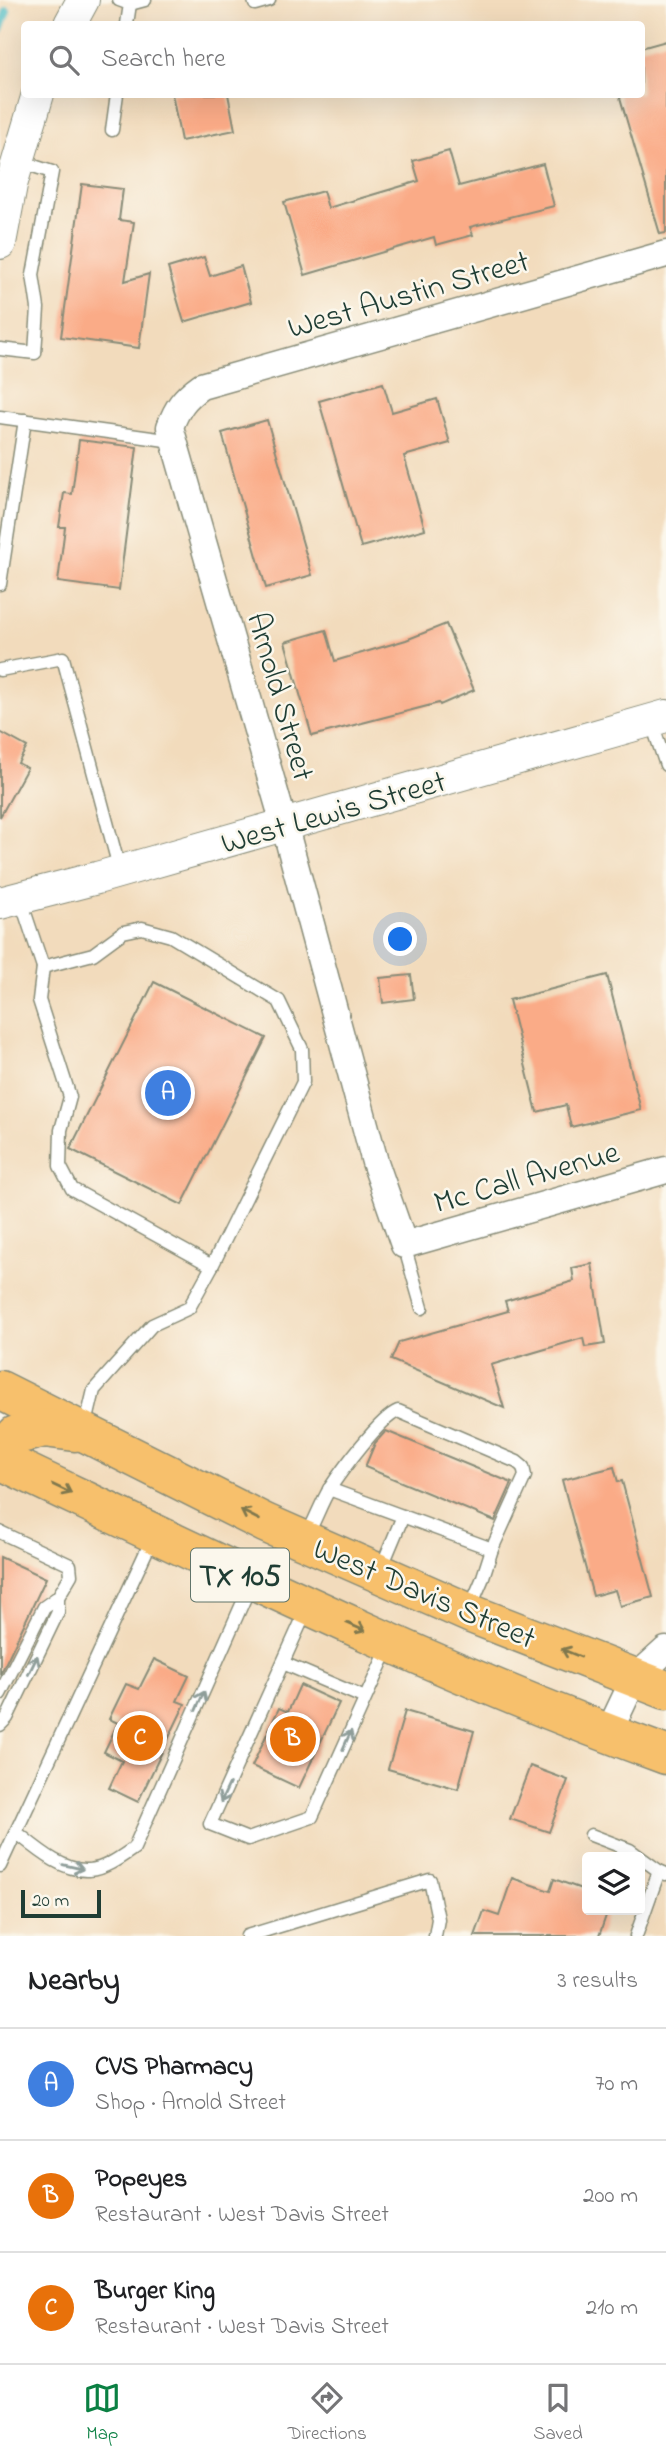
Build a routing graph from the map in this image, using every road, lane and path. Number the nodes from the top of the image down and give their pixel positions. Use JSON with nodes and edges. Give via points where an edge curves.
{"nodes":[{"id":1,"x":83,"y":0,"type":"edge"},
{"id":2,"x":145,"y":0,"type":"edge"},
{"id":3,"x":254,"y":0,"type":"edge"},
{"id":4,"x":269,"y":0,"type":"edge"},
{"id":5,"x":124,"y":2,"type":"edge"},
{"id":6,"x":72,"y":21,"type":"edge"},
{"id":7,"x":127,"y":21,"type":"edge"},
{"id":8,"x":37,"y":98,"type":"edge"},
{"id":9,"x":116,"y":98,"type":"edge"},
{"id":10,"x":112,"y":130,"type":"dead end"},
{"id":11,"x":18,"y":161,"type":"junction"},
{"id":12,"x":0,"y":243,"type":"edge"},
{"id":13,"x":666,"y":254,"type":"edge"},
{"id":14,"x":0,"y":349,"type":"edge"},
{"id":15,"x":177,"y":408,"type":"joint"},
{"id":16,"x":0,"y":416,"type":"edge"},
{"id":17,"x":25,"y":420,"type":"junction"},
{"id":18,"x":173,"y":441,"type":"junction"},
{"id":19,"x":0,"y":584,"type":"edge"},
{"id":20,"x":0,"y":670,"type":"edge"},
{"id":21,"x":658,"y":718,"type":"edge"},
{"id":22,"x":666,"y":765,"type":"edge"},
{"id":23,"x":284,"y":824,"type":"junction"},
{"id":24,"x":120,"y":871,"type":"junction"},
{"id":25,"x":10,"y":901,"type":"edge"},
{"id":26,"x":43,"y":967,"type":"junction"},
{"id":27,"x":666,"y":1170,"type":"edge"},
{"id":28,"x":404,"y":1245,"type":"junction"},
{"id":29,"x":212,"y":1266,"type":"junction"},
{"id":30,"x":422,"y":1308,"type":"dead end"},
{"id":31,"x":0,"y":1390,"type":"edge"},
{"id":32,"x":84,"y":1433,"type":"junction"},
{"id":33,"x":0,"y":1452,"type":"edge"},
{"id":34,"x":0,"y":1460,"type":"edge"},
{"id":35,"x":329,"y":1489,"type":"junction"},
{"id":36,"x":403,"y":1516,"type":"junction"},
{"id":37,"x":0,"y":1532,"type":"edge"},
{"id":38,"x":155,"y":1534,"type":"junction"},
{"id":39,"x":304,"y":1540,"type":"junction"},
{"id":40,"x":492,"y":1549,"type":"junction"},
{"id":41,"x":379,"y":1573,"type":"junction"},
{"id":42,"x":253,"y":1580,"type":"junction"},
{"id":43,"x":58,"y":1597,"type":"junction"},
{"id":44,"x":308,"y":1605,"type":"junction"},
{"id":45,"x":468,"y":1612,"type":"junction"},
{"id":46,"x":391,"y":1642,"type":"junction"},
{"id":47,"x":666,"y":1650,"type":"edge"},
{"id":48,"x":283,"y":1663,"type":"junction"},
{"id":49,"x":650,"y":1684,"type":"edge"},
{"id":50,"x":0,"y":1694,"type":"edge"},
{"id":51,"x":365,"y":1698,"type":"junction"},
{"id":52,"x":0,"y":1725,"type":"edge"},
{"id":53,"x":608,"y":1734,"type":"junction"},
{"id":54,"x":666,"y":1755,"type":"edge"},
{"id":55,"x":16,"y":1832,"type":"junction"},
{"id":56,"x":591,"y":1835,"type":"dead end"},
{"id":57,"x":0,"y":1866,"type":"edge"},
{"id":58,"x":662,"y":1872,"type":"edge"},
{"id":59,"x":247,"y":1936,"type":"edge"},
{"id":60,"x":435,"y":1936,"type":"edge"},
{"id":61,"x":636,"y":1936,"type":"edge"}],
"edges":[{"from":1,"to":6,"type":"street"},
{"from":2,"to":5,"type":"lane"},
{"from":3,"to":4,"type":"lane","via":[[255,4]]},
{"from":5,"to":7,"type":"lane"},
{"from":8,"to":11,"type":"street"},
{"from":9,"to":10,"type":"lane"},
{"from":11,"to":12,"type":"street"},
{"from":11,"to":14,"type":"lane","via":[[52,172],[33,275],[38,308],[35,353]]},
{"from":13,"to":15,"type":"street","name":"West Austin Street","via":[[201,386]]},
{"from":15,"to":18,"type":"street","name":"Arnold Street","via":[[170,427]]},
{"from":16,"to":17,"type":"lane"},
{"from":17,"to":18,"type":"lane"},
{"from":17,"to":19,"type":"lane"},
{"from":18,"to":23,"type":"street","name":"Arnold Street"},
{"from":20,"to":24,"type":"lane","via":[[63,657]]},
{"from":21,"to":22,"type":"lane"},
{"from":21,"to":23,"type":"street","name":"West Lewis Street"},
{"from":23,"to":24,"type":"street","name":"West Lewis Street"},
{"from":23,"to":28,"type":"street","name":"Arnold Street","via":[[375,1162]]},
{"from":24,"to":25,"type":"street","name":"West Lewis Street"},
{"from":25,"to":26,"type":"lane"},
{"from":26,"to":29,"type":"lane","via":[[39,1000],[69,1097],[61,1130],[60,1166],[72,1189]]},
{"from":26,"to":29,"type":"lane","via":[[93,954],[123,932],[142,928],[171,936],[279,1001],[302,1049],[303,1082]]},
{"from":27,"to":28,"type":"street","name":"Mc Call Avenue"},
{"from":28,"to":30,"type":"lane"},
{"from":29,"to":32,"type":"lane","via":[[189,1308],[152,1325],[94,1390]]},
{"from":31,"to":32,"type":"main road","name":"West Davis Street","number":"TX 105"},
{"from":32,"to":33,"type":"main road","via":[[44,1428],[16,1434]]},
{"from":39,"to":32,"type":"main road","name":"West Davis Street","number":"TX 105","one_way":true},
{"from":34,"to":38,"type":"main road","name":"West Davis Street","number":"TX 105","one_way":true},
{"from":35,"to":36,"type":"lane"},
{"from":35,"to":39,"type":"lane"},
{"from":35,"to":40,"type":"lane","via":[[374,1430],[398,1411],[523,1467],[525,1476]]},
{"from":36,"to":40,"type":"lane"},
{"from":36,"to":41,"type":"lane"},
{"from":37,"to":43,"type":"lane","via":[[70,1565],[71,1575]]},
{"from":38,"to":42,"type":"main road","name":"West Davis Street","number":"TX 105"},
{"from":38,"to":55,"type":"lane"},
{"from":39,"to":41,"type":"main road","name":"West Davis Street","number":"TX 105"},
{"from":40,"to":45,"type":"lane"},
{"from":41,"to":45,"type":"main road","name":"West Davis Street","number":"TX 105"},
{"from":42,"to":44,"type":"main road","name":"West Davis Street","number":"TX 105"},
{"from":55,"to":42,"type":"lane","one_way":true,"via":[[61,1864],[89,1870],[134,1848]]},
{"from":43,"to":50,"type":"lane","via":[[44,1607]]},
{"from":52,"to":43,"type":"lane","one_way":true,"via":[[58,1612]]},
{"from":44,"to":46,"type":"main road","name":"West Davis Street","number":"TX 105","one_way":true},
{"from":44,"to":48,"type":"lane"},
{"from":49,"to":45,"type":"main road","name":"West Davis Street","number":"TX 105","one_way":true},
{"from":46,"to":51,"type":"lane"},
{"from":46,"to":53,"type":"main road","name":"West Davis Street","number":"TX 105"},
{"from":47,"to":49,"type":"street"},
{"from":48,"to":51,"type":"lane"},
{"from":48,"to":51,"type":"lane","one_way":true,"via":[[210,1824],[248,1839],[312,1817]]},
{"from":49,"to":53,"type":"street"},
{"from":53,"to":54,"type":"main road","name":"West Davis Street","number":"TX 105"},
{"from":55,"to":57,"type":"lane"},
{"from":56,"to":58,"type":"lane","via":[[630,1850]]},
{"from":58,"to":61,"type":"lane"},
{"from":59,"to":60,"type":"lane","via":[[430,1880],[438,1919]]}]}
